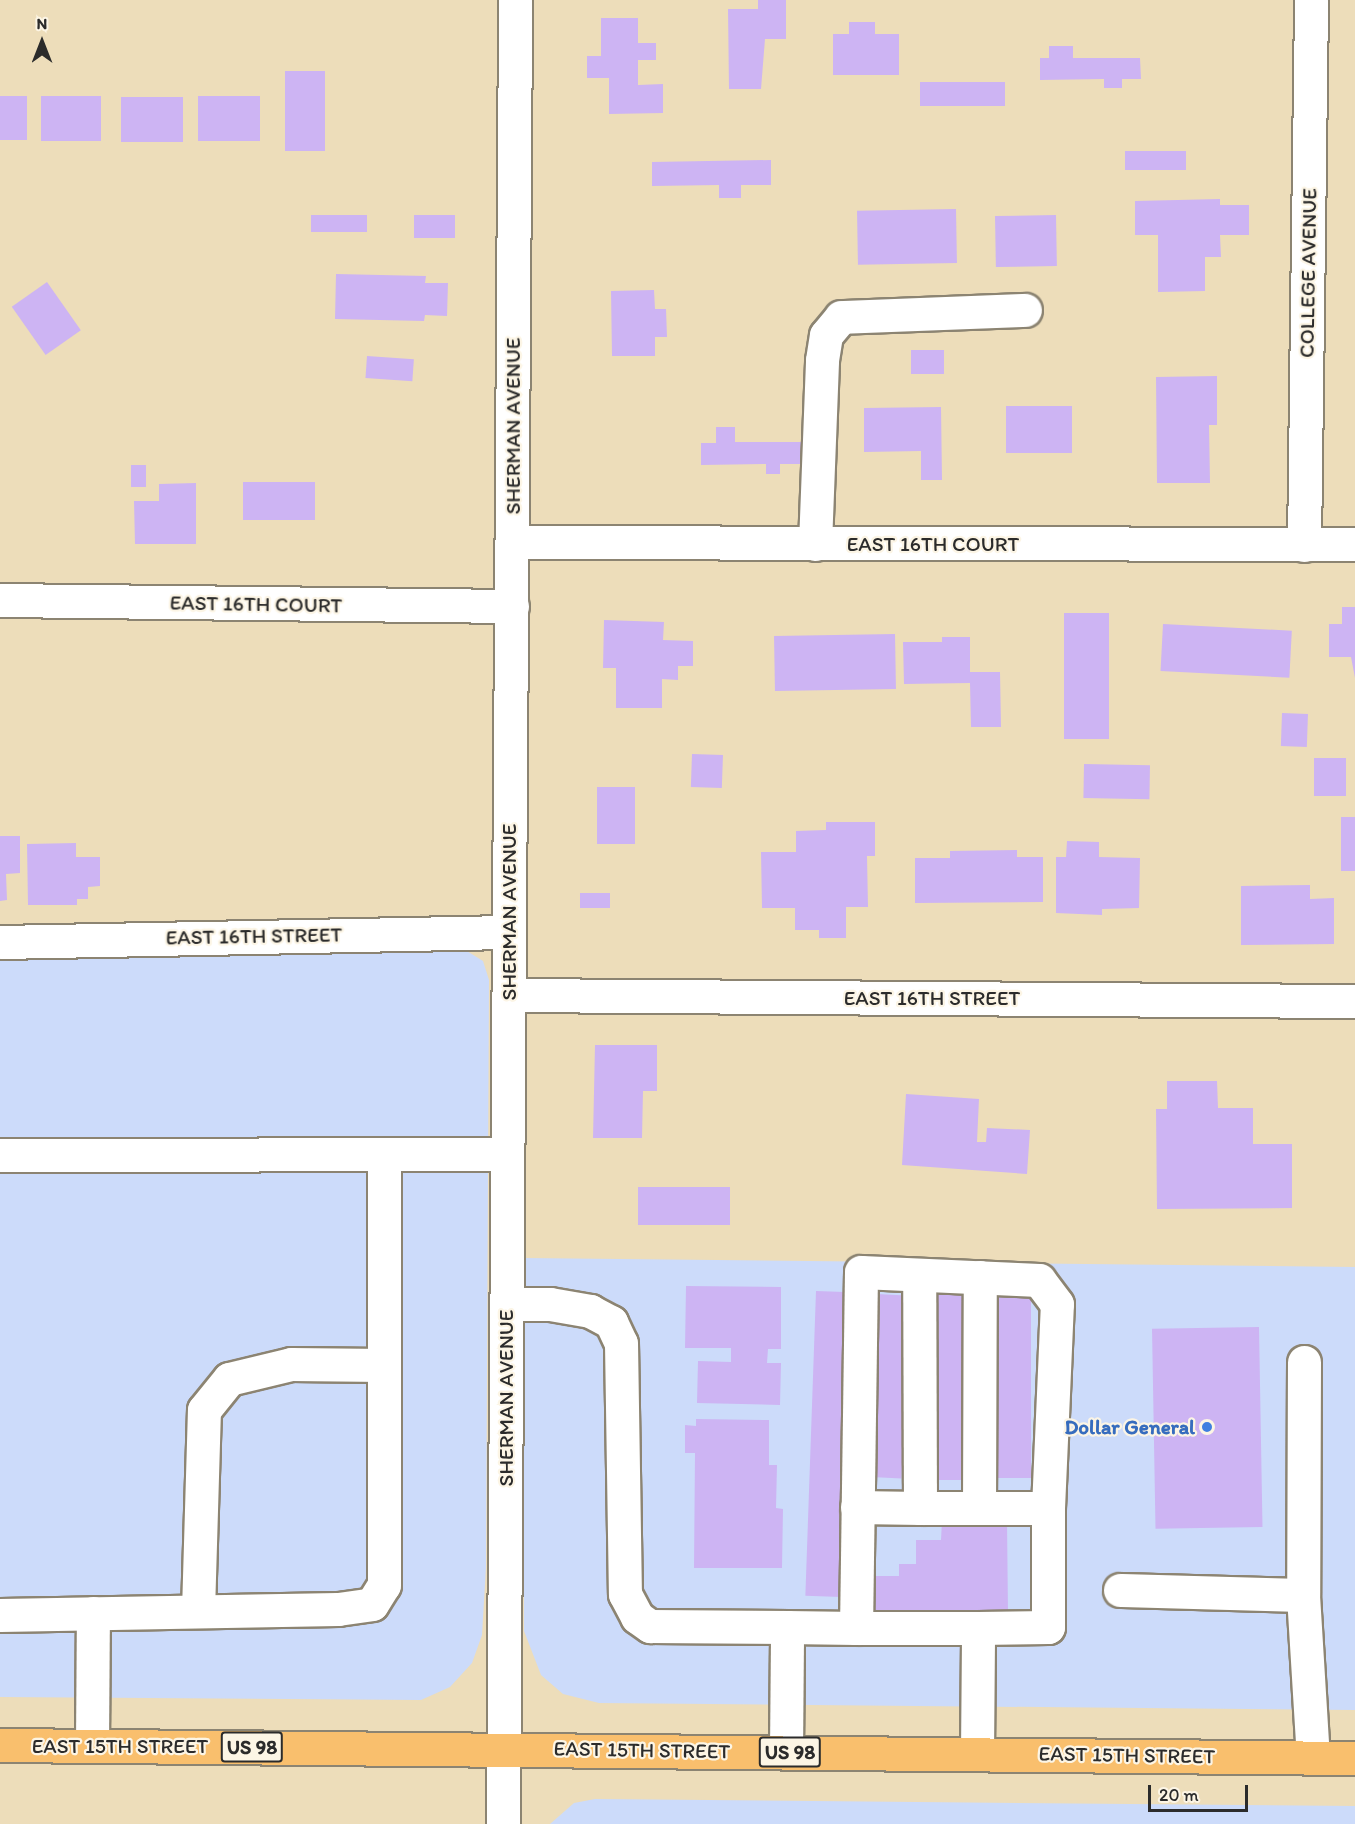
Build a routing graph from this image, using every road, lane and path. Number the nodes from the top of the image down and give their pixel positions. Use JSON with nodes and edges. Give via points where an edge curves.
{"nodes":[{"id":1,"x":515,"y":0,"type":"edge"},
{"id":2,"x":1311,"y":0,"type":"edge"},
{"id":3,"x":1025,"y":310,"type":"dead end"},
{"id":4,"x":512,"y":542,"type":"junction"},
{"id":5,"x":815,"y":544,"type":"junction"},
{"id":6,"x":1355,"y":544,"type":"edge"},
{"id":7,"x":1304,"y":545,"type":"junction"},
{"id":8,"x":0,"y":600,"type":"edge"},
{"id":9,"x":512,"y":606,"type":"junction"},
{"id":10,"x":509,"y":932,"type":"junction"},
{"id":11,"x":0,"y":942,"type":"edge"},
{"id":12,"x":508,"y":995,"type":"junction"},
{"id":13,"x":1355,"y":1001,"type":"edge"},
{"id":14,"x":507,"y":1154,"type":"junction"},
{"id":15,"x":0,"y":1155,"type":"edge"},
{"id":16,"x":384,"y":1155,"type":"junction"},
{"id":17,"x":919,"y":1275,"type":"junction"},
{"id":18,"x":980,"y":1277,"type":"junction"},
{"id":19,"x":507,"y":1304,"type":"junction"},
{"id":20,"x":1304,"y":1362,"type":"dead end"},
{"id":21,"x":384,"y":1365,"type":"junction"},
{"id":22,"x":857,"y":1507,"type":"junction"},
{"id":23,"x":920,"y":1508,"type":"junction"},
{"id":24,"x":980,"y":1508,"type":"junction"},
{"id":25,"x":1048,"y":1508,"type":"junction"},
{"id":26,"x":1120,"y":1590,"type":"dead end"},
{"id":27,"x":1303,"y":1595,"type":"junction"},
{"id":28,"x":198,"y":1611,"type":"junction"},
{"id":29,"x":93,"y":1613,"type":"junction"},
{"id":30,"x":0,"y":1615,"type":"edge"},
{"id":31,"x":787,"y":1627,"type":"junction"},
{"id":32,"x":856,"y":1628,"type":"junction"},
{"id":33,"x":978,"y":1628,"type":"junction"},
{"id":34,"x":0,"y":1745,"type":"edge"},
{"id":35,"x":92,"y":1746,"type":"junction"},
{"id":36,"x":504,"y":1749,"type":"junction"},
{"id":37,"x":786,"y":1752,"type":"junction"},
{"id":38,"x":977,"y":1753,"type":"junction"},
{"id":39,"x":1313,"y":1757,"type":"junction"},
{"id":40,"x":1355,"y":1758,"type":"edge"},
{"id":41,"x":503,"y":1824,"type":"edge"}],
"edges":[{"from":1,"to":4,"type":"street","name":"SHERMAN AVENUE"},
{"from":2,"to":7,"type":"street","name":"COLLEGE AVENUE"},
{"from":3,"to":5,"type":"street","via":[[841,317],[826,335],[822,360]]},
{"from":4,"to":5,"type":"street","name":"EAST 16TH COURT"},
{"from":4,"to":9,"type":"street","name":"SHERMAN AVENUE"},
{"from":5,"to":7,"type":"street","name":"EAST 16TH COURT"},
{"from":6,"to":7,"type":"street","name":"EAST 16TH COURT"},
{"from":8,"to":9,"type":"street","name":"EAST 16TH COURT"},
{"from":9,"to":10,"type":"street","name":"SHERMAN AVENUE"},
{"from":10,"to":11,"type":"street","name":"EAST 16TH STREET"},
{"from":10,"to":12,"type":"street","name":"SHERMAN AVENUE"},
{"from":12,"to":13,"type":"street","name":"EAST 16TH STREET"},
{"from":12,"to":14,"type":"street","name":"SHERMAN AVENUE"},
{"from":14,"to":16,"type":"street"},
{"from":14,"to":19,"type":"street","name":"SHERMAN AVENUE"},
{"from":15,"to":16,"type":"street"},
{"from":16,"to":21,"type":"street"},
{"from":17,"to":18,"type":"street"},
{"from":17,"to":22,"type":"street","via":[[861,1272]]},
{"from":17,"to":23,"type":"street"},
{"from":18,"to":24,"type":"street"},
{"from":18,"to":25,"type":"street","via":[[1039,1280],[1058,1304]]},
{"from":19,"to":31,"type":"street","via":[[550,1304],[590,1311],[611,1322],[621,1343],[625,1594],[637,1617],[650,1626]]},
{"from":19,"to":36,"type":"street","name":"SHERMAN AVENUE"},
{"from":20,"to":27,"type":"street"},
{"from":21,"to":28,"type":"street","via":[[291,1364],[229,1379],[204,1410]]},
{"from":21,"to":28,"type":"street","via":[[384,1585],[372,1604],[338,1609]]},
{"from":22,"to":23,"type":"street"},
{"from":22,"to":32,"type":"street"},
{"from":23,"to":24,"type":"street"},
{"from":24,"to":25,"type":"street"},
{"from":25,"to":33,"type":"street","via":[[1048,1627]]},
{"from":26,"to":27,"type":"street"},
{"from":27,"to":39,"type":"street"},
{"from":28,"to":29,"type":"street"},
{"from":29,"to":30,"type":"street"},
{"from":29,"to":35,"type":"street"},
{"from":31,"to":32,"type":"street"},
{"from":31,"to":37,"type":"street"},
{"from":32,"to":33,"type":"street"},
{"from":33,"to":38,"type":"street"},
{"from":34,"to":35,"type":"main road","name":"EAST 15TH STREET","number":"US 98"},
{"from":35,"to":36,"type":"main road","name":"EAST 15TH STREET","number":"US 98"},
{"from":36,"to":37,"type":"main road","name":"EAST 15TH STREET","number":"US 98"},
{"from":36,"to":41,"type":"street","name":"SHERMAN AVENUE"},
{"from":37,"to":38,"type":"main road","name":"EAST 15TH STREET","number":"US 98"},
{"from":38,"to":39,"type":"main road","name":"EAST 15TH STREET","number":"US 98"},
{"from":39,"to":40,"type":"main road","name":"EAST 15TH STREET","number":"US 98"}]}
